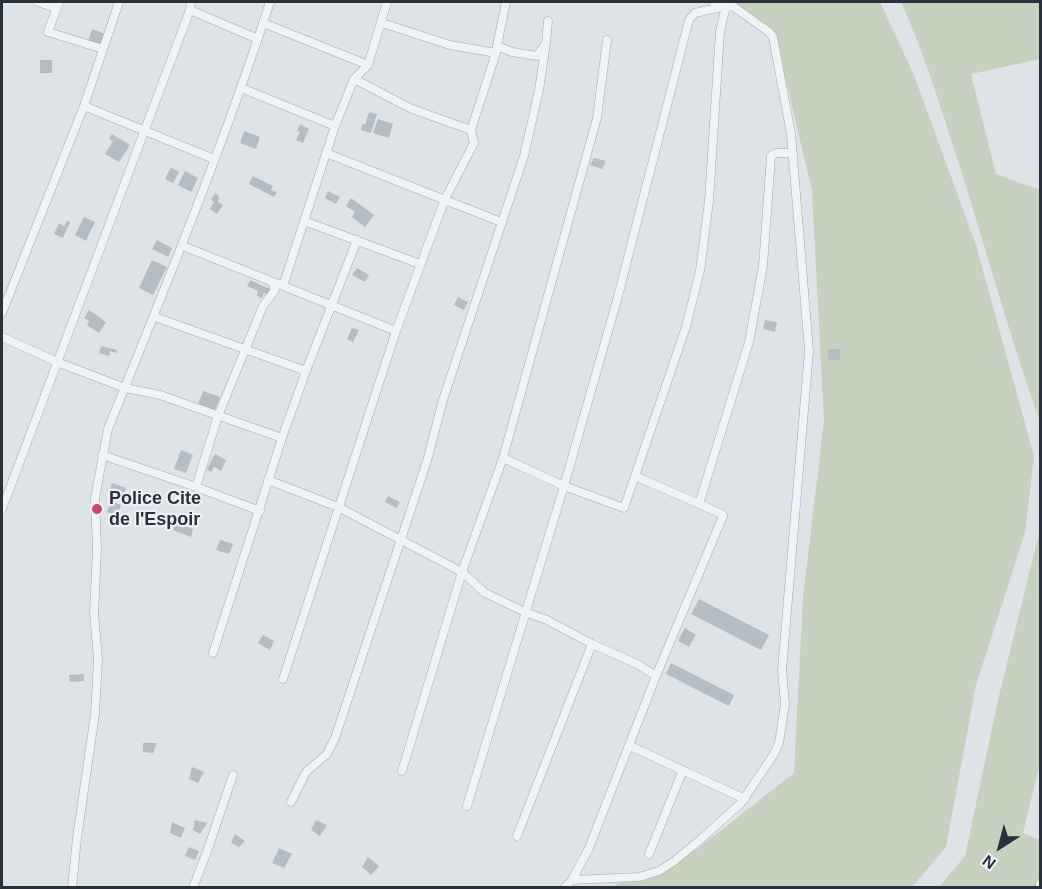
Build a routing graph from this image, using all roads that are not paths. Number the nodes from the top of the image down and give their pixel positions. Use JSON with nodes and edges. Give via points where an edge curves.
{"nodes":[{"id":1,"x":38,"y":2,"type":"edge"},
{"id":2,"x":120,"y":2,"type":"edge"},
{"id":3,"x":270,"y":2,"type":"edge"},
{"id":4,"x":387,"y":2,"type":"edge"},
{"id":5,"x":506,"y":2,"type":"edge"},
{"id":6,"x":714,"y":2,"type":"edge"},
{"id":7,"x":57,"y":5,"type":"edge"},
{"id":8,"x":191,"y":6,"type":"edge"},
{"id":9,"x":726,"y":6,"type":"junction"},
{"id":10,"x":548,"y":21,"type":"dead end"},
{"id":11,"x":263,"y":23,"type":"junction"},
{"id":12,"x":382,"y":23,"type":"junction"},
{"id":13,"x":258,"y":39,"type":"junction"},
{"id":14,"x":607,"y":40,"type":"dead end"},
{"id":15,"x":546,"y":43,"type":"junction"},
{"id":16,"x":103,"y":49,"type":"junction"},
{"id":17,"x":496,"y":50,"type":"junction"},
{"id":18,"x":368,"y":65,"type":"junction"},
{"id":19,"x":354,"y":79,"type":"junction"},
{"id":20,"x":241,"y":88,"type":"junction"},
{"id":21,"x":84,"y":106,"type":"junction"},
{"id":22,"x":335,"y":126,"type":"junction"},
{"id":23,"x":143,"y":130,"type":"junction"},
{"id":24,"x":471,"y":130,"type":"junction"},
{"id":25,"x":326,"y":153,"type":"junction"},
{"id":26,"x":793,"y":153,"type":"junction"},
{"id":27,"x":214,"y":159,"type":"junction"},
{"id":28,"x":445,"y":199,"type":"junction"},
{"id":29,"x":304,"y":221,"type":"junction"},
{"id":30,"x":501,"y":222,"type":"junction"},
{"id":31,"x":357,"y":240,"type":"junction"},
{"id":32,"x":183,"y":246,"type":"junction"},
{"id":33,"x":420,"y":264,"type":"junction"},
{"id":34,"x":272,"y":282,"type":"junction"},
{"id":35,"x":283,"y":286,"type":"junction"},
{"id":36,"x":332,"y":305,"type":"junction"},
{"id":37,"x":2,"y":313,"type":"edge"},
{"id":38,"x":155,"y":316,"type":"junction"},
{"id":39,"x":396,"y":331,"type":"junction"},
{"id":40,"x":2,"y":337,"type":"edge"},
{"id":41,"x":246,"y":350,"type":"junction"},
{"id":42,"x":57,"y":362,"type":"junction"},
{"id":43,"x":306,"y":371,"type":"junction"},
{"id":44,"x":125,"y":388,"type":"junction"},
{"id":45,"x":218,"y":416,"type":"junction"},
{"id":46,"x":282,"y":438,"type":"junction"},
{"id":47,"x":102,"y":455,"type":"junction"},
{"id":48,"x":503,"y":458,"type":"junction"},
{"id":49,"x":635,"y":476,"type":"junction"},
{"id":50,"x":268,"y":480,"type":"junction"},
{"id":51,"x":564,"y":486,"type":"junction"},
{"id":52,"x":196,"y":487,"type":"junction"},
{"id":53,"x":699,"y":504,"type":"junction"},
{"id":54,"x":338,"y":507,"type":"junction"},
{"id":55,"x":2,"y":509,"type":"edge"},
{"id":56,"x":260,"y":511,"type":"junction"},
{"id":57,"x":400,"y":540,"type":"junction"},
{"id":58,"x":462,"y":572,"type":"junction"},
{"id":59,"x":525,"y":612,"type":"junction"},
{"id":60,"x":592,"y":644,"type":"junction"},
{"id":61,"x":213,"y":653,"type":"dead end"},
{"id":62,"x":656,"y":676,"type":"junction"},
{"id":63,"x":283,"y":679,"type":"dead end"},
{"id":64,"x":630,"y":746,"type":"junction"},
{"id":65,"x":683,"y":770,"type":"junction"},
{"id":66,"x":402,"y":771,"type":"dead end"},
{"id":67,"x":234,"y":775,"type":"dead end"},
{"id":68,"x":745,"y":799,"type":"junction"},
{"id":69,"x":291,"y":802,"type":"dead end"},
{"id":70,"x":467,"y":806,"type":"dead end"},
{"id":71,"x":517,"y":836,"type":"dead end"},
{"id":72,"x":649,"y":854,"type":"dead end"},
{"id":73,"x":572,"y":880,"type":"junction"},
{"id":74,"x":72,"y":888,"type":"edge"},
{"id":75,"x":193,"y":888,"type":"edge"},
{"id":76,"x":564,"y":888,"type":"edge"}],
"edges":[{"from":1,"to":7,"type":"street"},
{"from":2,"to":16,"type":"street"},
{"from":3,"to":11,"type":"street"},
{"from":4,"to":12,"type":"street"},
{"from":5,"to":17,"type":"street"},
{"from":6,"to":9,"type":"street"},
{"from":7,"to":16,"type":"street","via":[[48,32]]},
{"from":8,"to":13,"type":"street"},
{"from":8,"to":23,"type":"street"},
{"from":9,"to":26,"type":"street","via":[[734,7],[773,37]]},
{"from":9,"to":49,"type":"street","via":[[720,32],[709,201],[700,270],[686,327]]},
{"from":9,"to":51,"type":"street","via":[[695,13],[689,20],[617,300]]},
{"from":10,"to":15,"type":"street"},
{"from":11,"to":13,"type":"street"},
{"from":11,"to":18,"type":"street"},
{"from":12,"to":17,"type":"street","via":[[450,45]]},
{"from":12,"to":18,"type":"street"},
{"from":13,"to":20,"type":"street"},
{"from":14,"to":48,"type":"street","via":[[597,118]]},
{"from":15,"to":17,"type":"street","via":[[537,56]]},
{"from":15,"to":30,"type":"street","via":[[524,156]]},
{"from":16,"to":21,"type":"street"},
{"from":17,"to":24,"type":"street"},
{"from":18,"to":19,"type":"street"},
{"from":19,"to":22,"type":"street"},
{"from":19,"to":24,"type":"street","via":[[412,109]]},
{"from":20,"to":22,"type":"street"},
{"from":20,"to":27,"type":"street"},
{"from":21,"to":23,"type":"street"},
{"from":21,"to":37,"type":"street"},
{"from":22,"to":25,"type":"street"},
{"from":23,"to":27,"type":"street"},
{"from":23,"to":42,"type":"street"},
{"from":24,"to":28,"type":"street","via":[[474,143]]},
{"from":25,"to":28,"type":"street"},
{"from":25,"to":29,"type":"street"},
{"from":26,"to":53,"type":"street","via":[[771,156],[763,266],[749,342]]},
{"from":26,"to":68,"type":"street","via":[[809,351],[782,670],[785,704],[777,749]]},
{"from":27,"to":32,"type":"street"},
{"from":28,"to":30,"type":"street"},
{"from":28,"to":33,"type":"street"},
{"from":29,"to":31,"type":"street"},
{"from":29,"to":35,"type":"street"},
{"from":30,"to":57,"type":"street"},
{"from":31,"to":33,"type":"street"},
{"from":31,"to":36,"type":"street"},
{"from":32,"to":34,"type":"street"},
{"from":32,"to":38,"type":"street"},
{"from":33,"to":39,"type":"street"},
{"from":34,"to":35,"type":"street"},
{"from":34,"to":41,"type":"street","via":[[275,290],[263,306]]},
{"from":35,"to":36,"type":"street"},
{"from":36,"to":39,"type":"street"},
{"from":36,"to":43,"type":"street"},
{"from":38,"to":41,"type":"street"},
{"from":38,"to":44,"type":"street"},
{"from":39,"to":54,"type":"street"},
{"from":40,"to":42,"type":"street"},
{"from":41,"to":43,"type":"street"},
{"from":41,"to":45,"type":"street"},
{"from":42,"to":44,"type":"street"},
{"from":42,"to":55,"type":"street"},
{"from":43,"to":46,"type":"street"},
{"from":44,"to":45,"type":"street","via":[[160,395]]},
{"from":44,"to":47,"type":"street"},
{"from":45,"to":46,"type":"street"},
{"from":45,"to":52,"type":"street"},
{"from":46,"to":50,"type":"street"},
{"from":47,"to":52,"type":"street"},
{"from":47,"to":74,"type":"street","via":[[95,498],[96,714]]},
{"from":48,"to":51,"type":"street"},
{"from":48,"to":58,"type":"street"},
{"from":49,"to":51,"type":"street","via":[[623,508]]},
{"from":49,"to":53,"type":"street"},
{"from":50,"to":54,"type":"street"},
{"from":50,"to":56,"type":"street"},
{"from":51,"to":59,"type":"street"},
{"from":52,"to":56,"type":"street"},
{"from":53,"to":62,"type":"street","via":[[723,516]]},
{"from":54,"to":57,"type":"street"},
{"from":54,"to":63,"type":"street"},
{"from":56,"to":61,"type":"street"},
{"from":57,"to":58,"type":"street"},
{"from":57,"to":69,"type":"street","via":[[332,746],[306,772]]},
{"from":58,"to":59,"type":"street","via":[[485,593]]},
{"from":58,"to":66,"type":"street"},
{"from":59,"to":60,"type":"street"},
{"from":59,"to":70,"type":"street"},
{"from":60,"to":62,"type":"street"},
{"from":60,"to":71,"type":"street"},
{"from":62,"to":64,"type":"street"},
{"from":64,"to":65,"type":"street"},
{"from":64,"to":73,"type":"street"},
{"from":65,"to":68,"type":"street"},
{"from":65,"to":72,"type":"street"},
{"from":67,"to":75,"type":"street"},
{"from":68,"to":73,"type":"street","via":[[708,834],[659,871],[639,877]]},
{"from":73,"to":76,"type":"street"}]}
